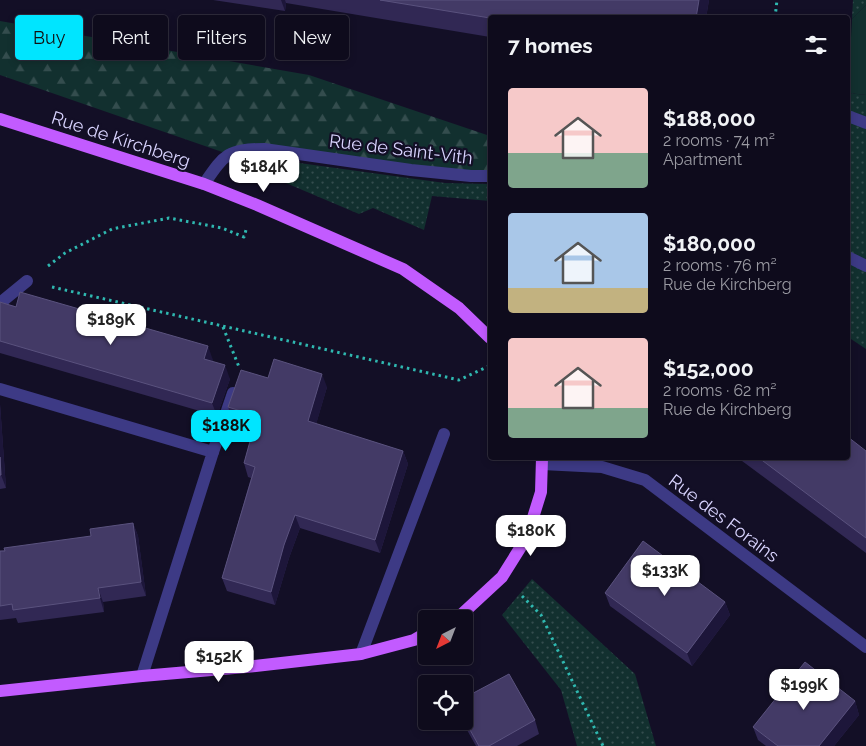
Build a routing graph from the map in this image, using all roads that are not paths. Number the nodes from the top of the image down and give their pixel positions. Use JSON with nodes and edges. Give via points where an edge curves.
{"nodes":[{"id":1,"x":850,"y":117,"type":"edge"},
{"id":2,"x":0,"y":119,"type":"edge"},
{"id":3,"x":866,"y":124,"type":"edge"},
{"id":4,"x":488,"y":176,"type":"edge"},
{"id":5,"x":204,"y":184,"type":"junction"},
{"id":6,"x":850,"y":258,"type":"edge"},
{"id":7,"x":866,"y":266,"type":"edge"},
{"id":8,"x":28,"y":281,"type":"road end"},
{"id":9,"x":0,"y":303,"type":"edge"},
{"id":10,"x":488,"y":336,"type":"edge"},
{"id":11,"x":241,"y":372,"type":"edge"},
{"id":12,"x":0,"y":389,"type":"edge"},
{"id":13,"x":444,"y":434,"type":"dead end"},
{"id":14,"x":213,"y":452,"type":"junction"},
{"id":15,"x":542,"y":461,"type":"edge"},
{"id":16,"x":466,"y":610,"type":"edge"},
{"id":17,"x":418,"y":638,"type":"edge"},
{"id":18,"x":866,"y":647,"type":"edge"},
{"id":19,"x":361,"y":654,"type":"junction"},
{"id":20,"x":142,"y":676,"type":"junction"},
{"id":21,"x":0,"y":691,"type":"edge"}],
"edges":[{"from":1,"to":3,"type":"street"},
{"from":2,"to":5,"type":"main road","name":"Rue de Kirchberg"},
{"from":4,"to":5,"type":"street","name":"Rue de Saint-Vith","via":[[411,170],[244,149],[228,154]]},
{"from":5,"to":10,"type":"main road","name":"Rue de Kirchberg","via":[[403,269],[459,308]]},
{"from":6,"to":7,"type":"street"},
{"from":8,"to":9,"type":"street"},
{"from":11,"to":14,"type":"street"},
{"from":12,"to":14,"type":"street"},
{"from":13,"to":19,"type":"street"},
{"from":14,"to":20,"type":"street"},
{"from":15,"to":16,"type":"main road","via":[[541,492],[527,537],[502,577]]},
{"from":15,"to":18,"type":"street","name":"Rue des Forains","via":[[602,467],[645,480]]},
{"from":17,"to":19,"type":"main road"},
{"from":19,"to":20,"type":"main road"},
{"from":20,"to":21,"type":"main road"}]}
